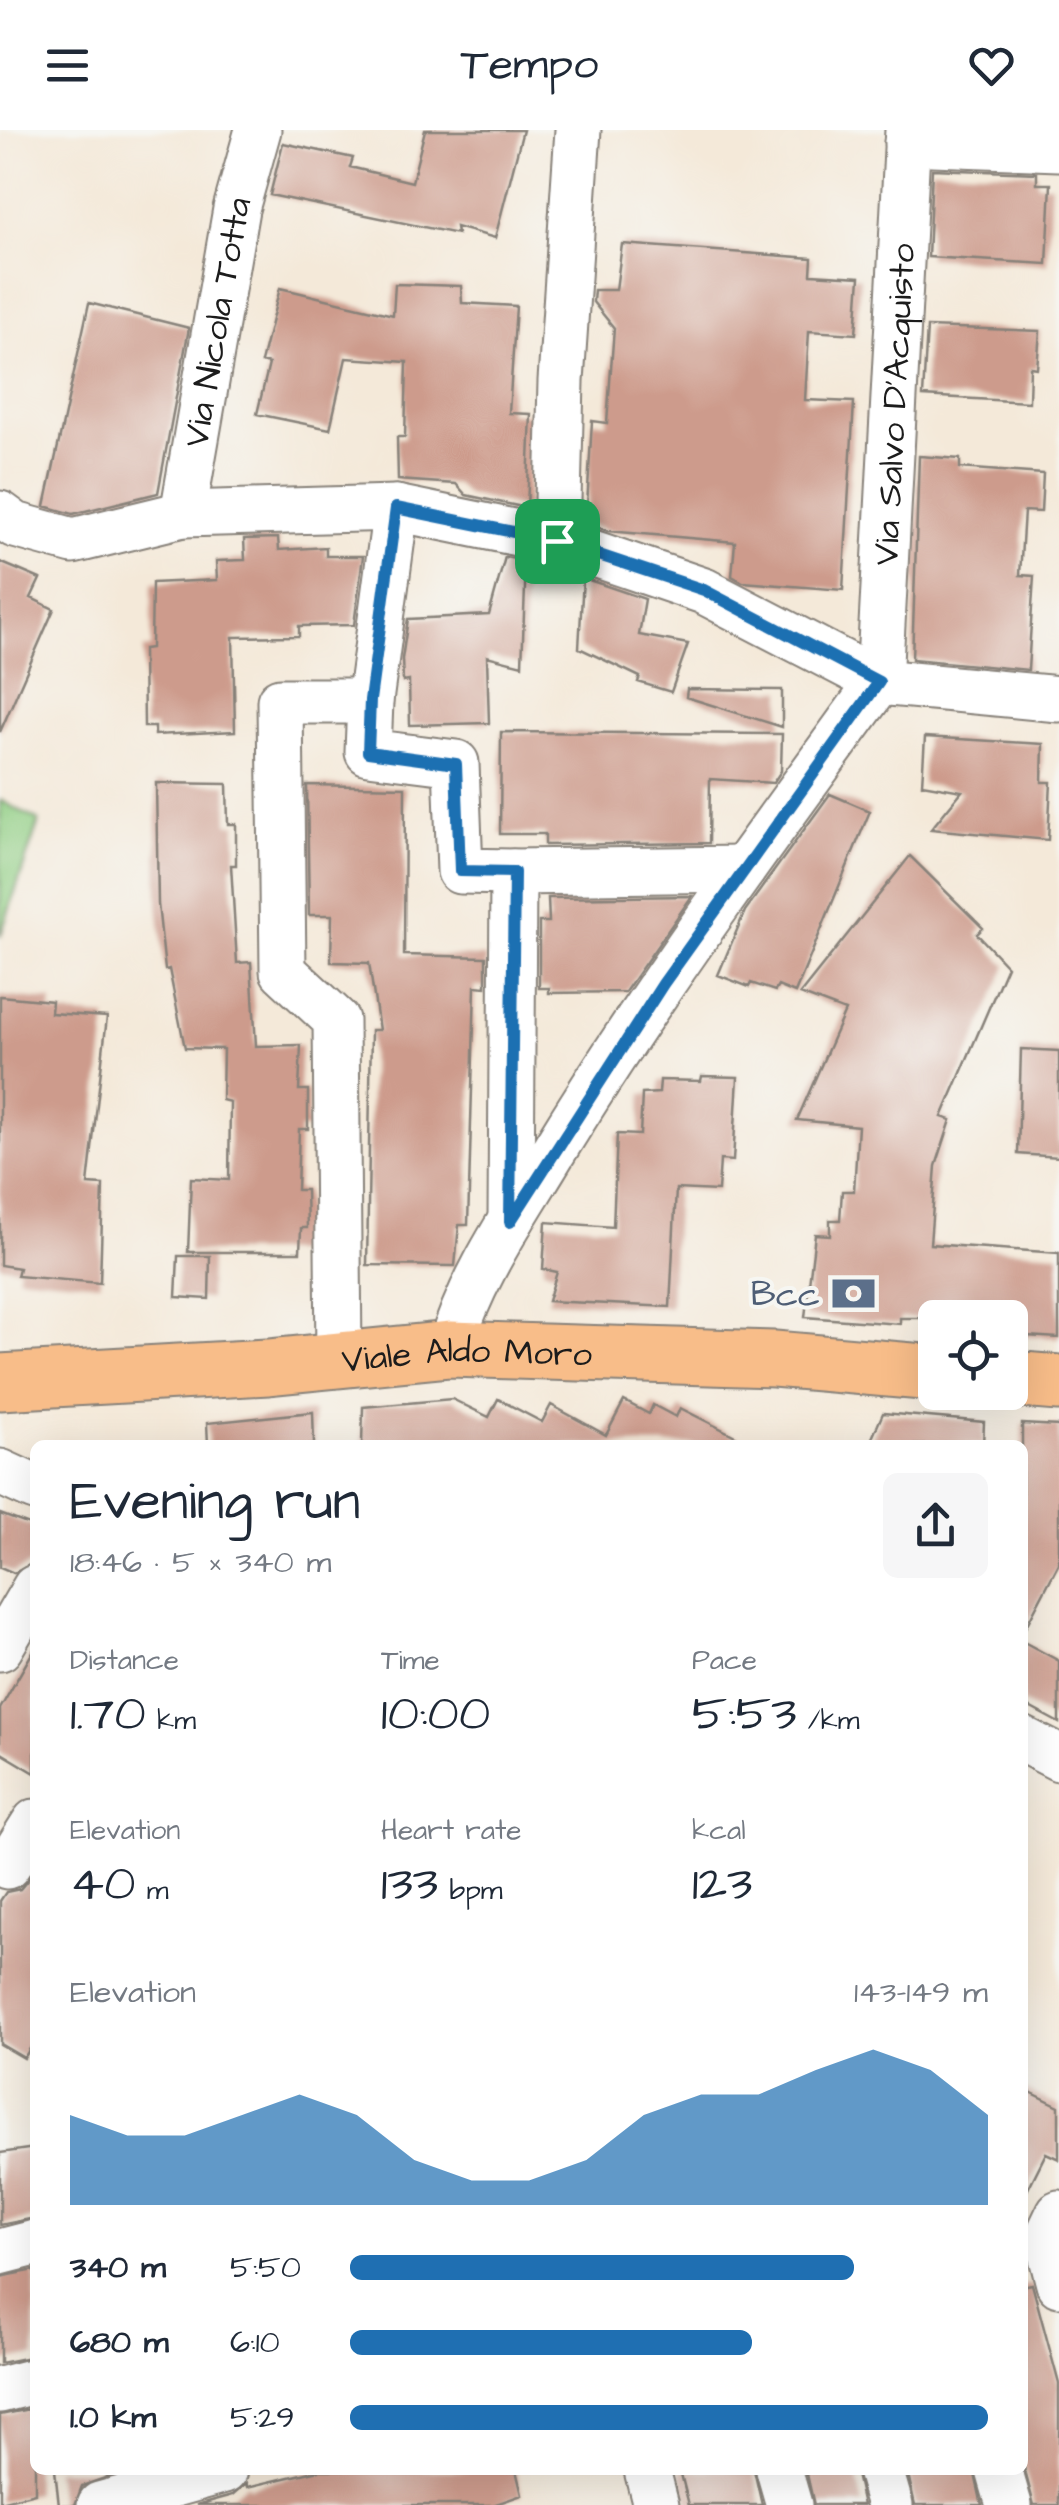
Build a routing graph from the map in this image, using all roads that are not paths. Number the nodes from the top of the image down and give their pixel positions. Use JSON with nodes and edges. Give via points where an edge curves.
{"nodes":[{"id":1,"x":258,"y":130,"type":"edge"},
{"id":2,"x":578,"y":130,"type":"edge"},
{"id":3,"x":907,"y":136,"type":"edge"},
{"id":4,"x":1059,"y":148,"type":"edge"},
{"id":5,"x":396,"y":508,"type":"junction"},
{"id":6,"x":0,"y":514,"type":"edge"},
{"id":7,"x":183,"y":514,"type":"junction"},
{"id":8,"x":557,"y":541,"type":"junction"},
{"id":9,"x":879,"y":682,"type":"junction"},
{"id":10,"x":1059,"y":699,"type":"edge"},
{"id":11,"x":370,"y":700,"type":"junction"},
{"id":12,"x":743,"y":869,"type":"junction"},
{"id":13,"x":514,"y":872,"type":"junction"},
{"id":14,"x":510,"y":1222,"type":"junction"},
{"id":15,"x":450,"y":1349,"type":"junction"},
{"id":16,"x":339,"y":1359,"type":"junction"},
{"id":17,"x":918,"y":1371,"type":"edge"},
{"id":18,"x":1028,"y":1379,"type":"edge"},
{"id":19,"x":0,"y":1382,"type":"edge"},
{"id":20,"x":1059,"y":1382,"type":"edge"},
{"id":21,"x":0,"y":1472,"type":"edge"},
{"id":22,"x":30,"y":1486,"type":"edge"},
{"id":23,"x":30,"y":1597,"type":"edge"},
{"id":24,"x":0,"y":1648,"type":"edge"},
{"id":25,"x":1028,"y":1742,"type":"edge"},
{"id":26,"x":1059,"y":1758,"type":"edge"},
{"id":27,"x":30,"y":1830,"type":"edge"},
{"id":28,"x":0,"y":1862,"type":"edge"},
{"id":29,"x":1059,"y":2213,"type":"edge"},
{"id":30,"x":30,"y":2244,"type":"edge"},
{"id":31,"x":0,"y":2252,"type":"edge"},
{"id":32,"x":1059,"y":2284,"type":"edge"},
{"id":33,"x":30,"y":2382,"type":"edge"},
{"id":34,"x":0,"y":2390,"type":"edge"},
{"id":35,"x":208,"y":2475,"type":"edge"},
{"id":36,"x":648,"y":2475,"type":"edge"},
{"id":37,"x":780,"y":2475,"type":"edge"},
{"id":38,"x":881,"y":2475,"type":"edge"},
{"id":39,"x":1001,"y":2475,"type":"edge"},
{"id":40,"x":100,"y":2505,"type":"edge"},
{"id":41,"x":656,"y":2505,"type":"edge"},
{"id":42,"x":789,"y":2505,"type":"edge"},
{"id":43,"x":890,"y":2505,"type":"edge"},
{"id":44,"x":1009,"y":2505,"type":"edge"}],
"edges":[{"from":1,"to":7,"type":"street","name":"Via Nicola Totta","via":[[236,209]]},
{"from":2,"to":8,"type":"street"},
{"from":3,"to":4,"type":"street"},
{"from":3,"to":9,"type":"street","name":"Via Salvo D'Acquisto"},
{"from":5,"to":7,"type":"street"},
{"from":5,"to":8,"type":"street"},
{"from":5,"to":11,"type":"street"},
{"from":6,"to":7,"type":"street","via":[[73,541]]},
{"from":8,"to":9,"type":"street","via":[[704,590]]},
{"from":9,"to":10,"type":"street"},
{"from":9,"to":12,"type":"street"},
{"from":11,"to":13,"type":"street","via":[[368,752],[456,764],[460,871]]},
{"from":11,"to":16,"type":"street","via":[[280,701],[283,971],[336,1020]]},
{"from":12,"to":13,"type":"street"},
{"from":12,"to":14,"type":"street","via":[[583,1102]]},
{"from":13,"to":14,"type":"street"},
{"from":14,"to":15,"type":"street","via":[[464,1300]]},
{"from":15,"to":16,"type":"main road","name":"Viale Aldo Moro"},
{"from":15,"to":17,"type":"main road","name":"Viale Aldo Moro"},
{"from":16,"to":19,"type":"main road","name":"Viale Aldo Moro"},
{"from":18,"to":20,"type":"main road"},
{"from":21,"to":22,"type":"street"},
{"from":23,"to":24,"type":"street"},
{"from":25,"to":26,"type":"street"},
{"from":27,"to":28,"type":"street","via":[[7,1866]]},
{"from":29,"to":32,"type":"street","via":[[1047,2238]]},
{"from":30,"to":31,"type":"street"},
{"from":33,"to":34,"type":"street"},
{"from":35,"to":40,"type":"street"},
{"from":36,"to":41,"type":"street"},
{"from":37,"to":42,"type":"street"},
{"from":38,"to":43,"type":"street"},
{"from":39,"to":44,"type":"street"}]}
